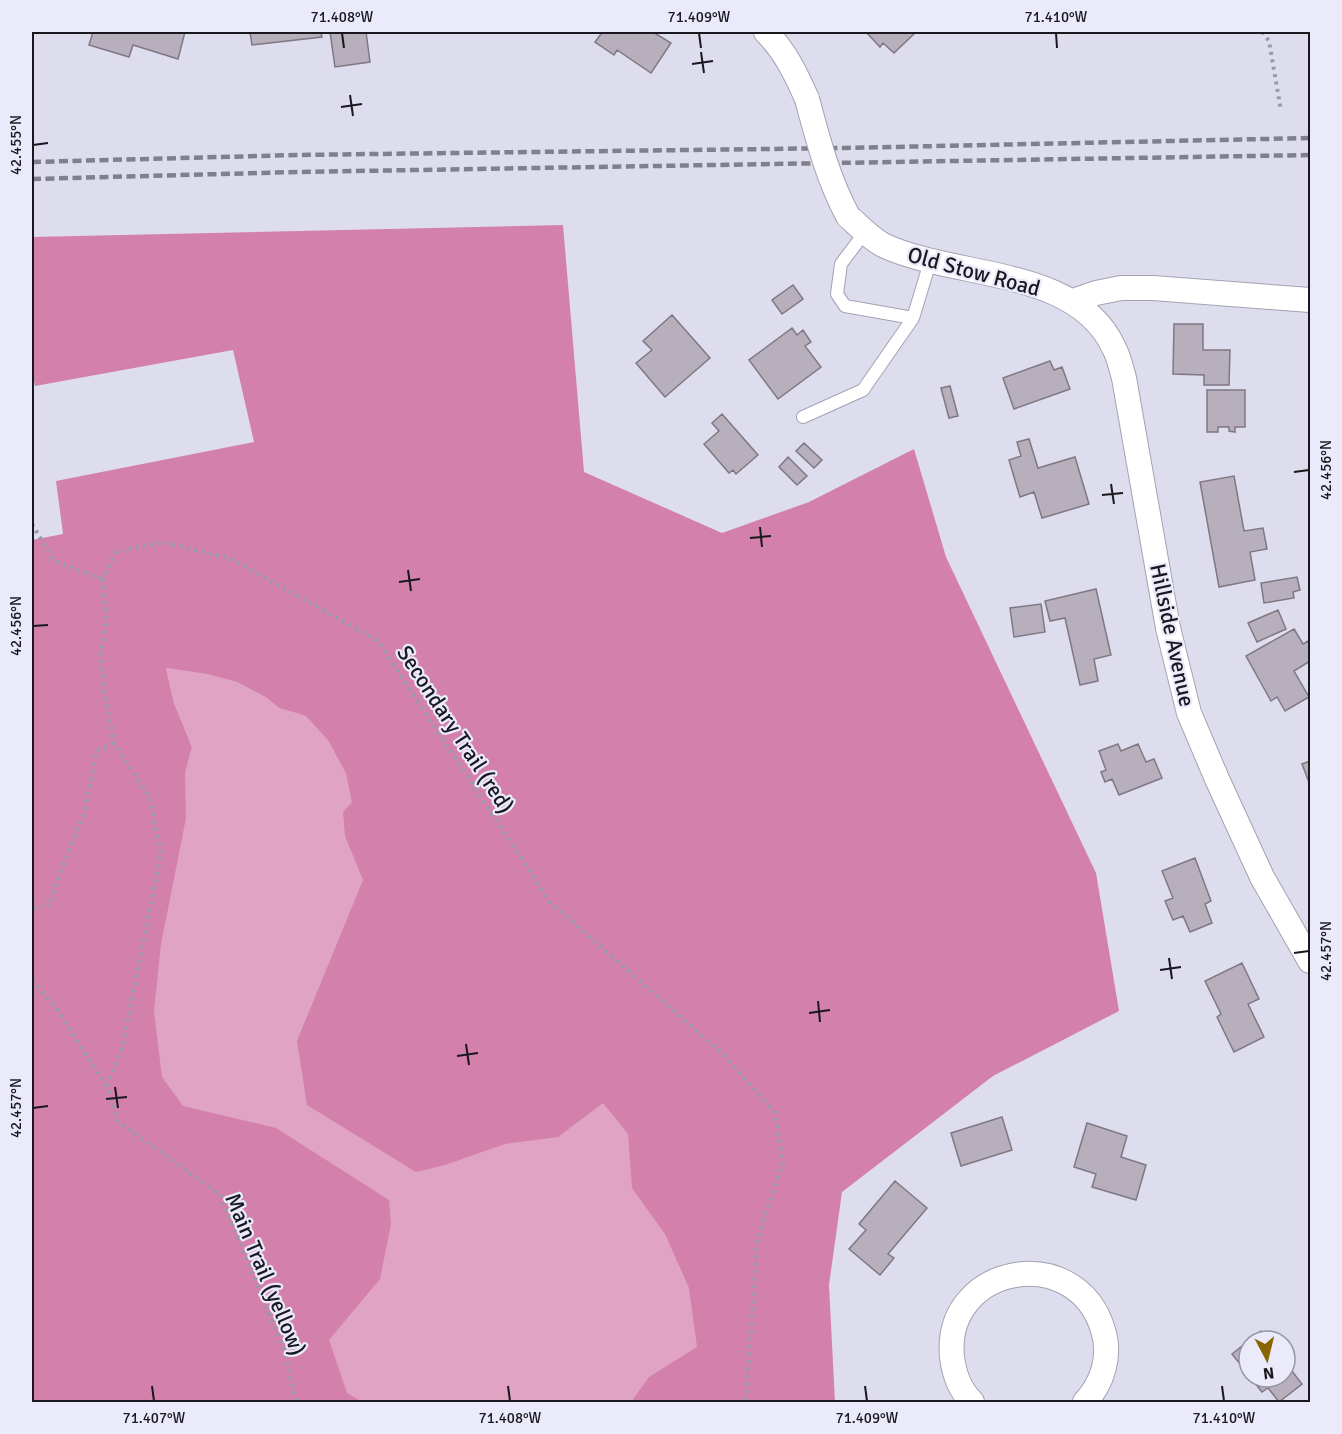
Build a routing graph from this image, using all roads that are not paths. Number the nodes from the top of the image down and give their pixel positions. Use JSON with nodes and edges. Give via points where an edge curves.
{"nodes":[{"id":1,"x":766,"y":32,"type":"edge"},
{"id":2,"x":865,"y":232,"type":"junction"},
{"id":3,"x":930,"y":262,"type":"junction"},
{"id":4,"x":1311,"y":300,"type":"edge"},
{"id":5,"x":1073,"y":301,"type":"junction"},
{"id":6,"x":913,"y":318,"type":"junction"},
{"id":7,"x":803,"y":417,"type":"dead end"},
{"id":8,"x":1311,"y":961,"type":"edge"},
{"id":9,"x":972,"y":1402,"type":"edge"},
{"id":10,"x":1086,"y":1402,"type":"edge"}],
"edges":[{"from":1,"to":2,"type":"street","name":"Old Stow Road","bridge":true,"via":[[779,45],[807,99],[836,193],[848,216]]},
{"from":2,"to":3,"type":"street","name":"Old Stow Road","via":[[881,243]]},
{"from":2,"to":6,"type":"lane","via":[[842,264],[837,294],[845,306]]},
{"from":3,"to":5,"type":"street","name":"Old Stow Road","via":[[1038,285]]},
{"from":3,"to":6,"type":"lane"},
{"from":4,"to":5,"type":"street","via":[[1120,288]]},
{"from":5,"to":8,"type":"street","name":"Hillside Avenue","via":[[1097,322],[1114,347],[1124,378],[1168,628],[1190,713],[1262,877]]},
{"from":6,"to":7,"type":"lane","via":[[863,390]]},
{"from":9,"to":10,"type":"street","via":[[953,1368],[953,1335],[958,1320],[976,1293],[990,1284],[1012,1275],[1037,1273],[1068,1283],[1092,1305],[1100,1319],[1105,1367]]}]}
